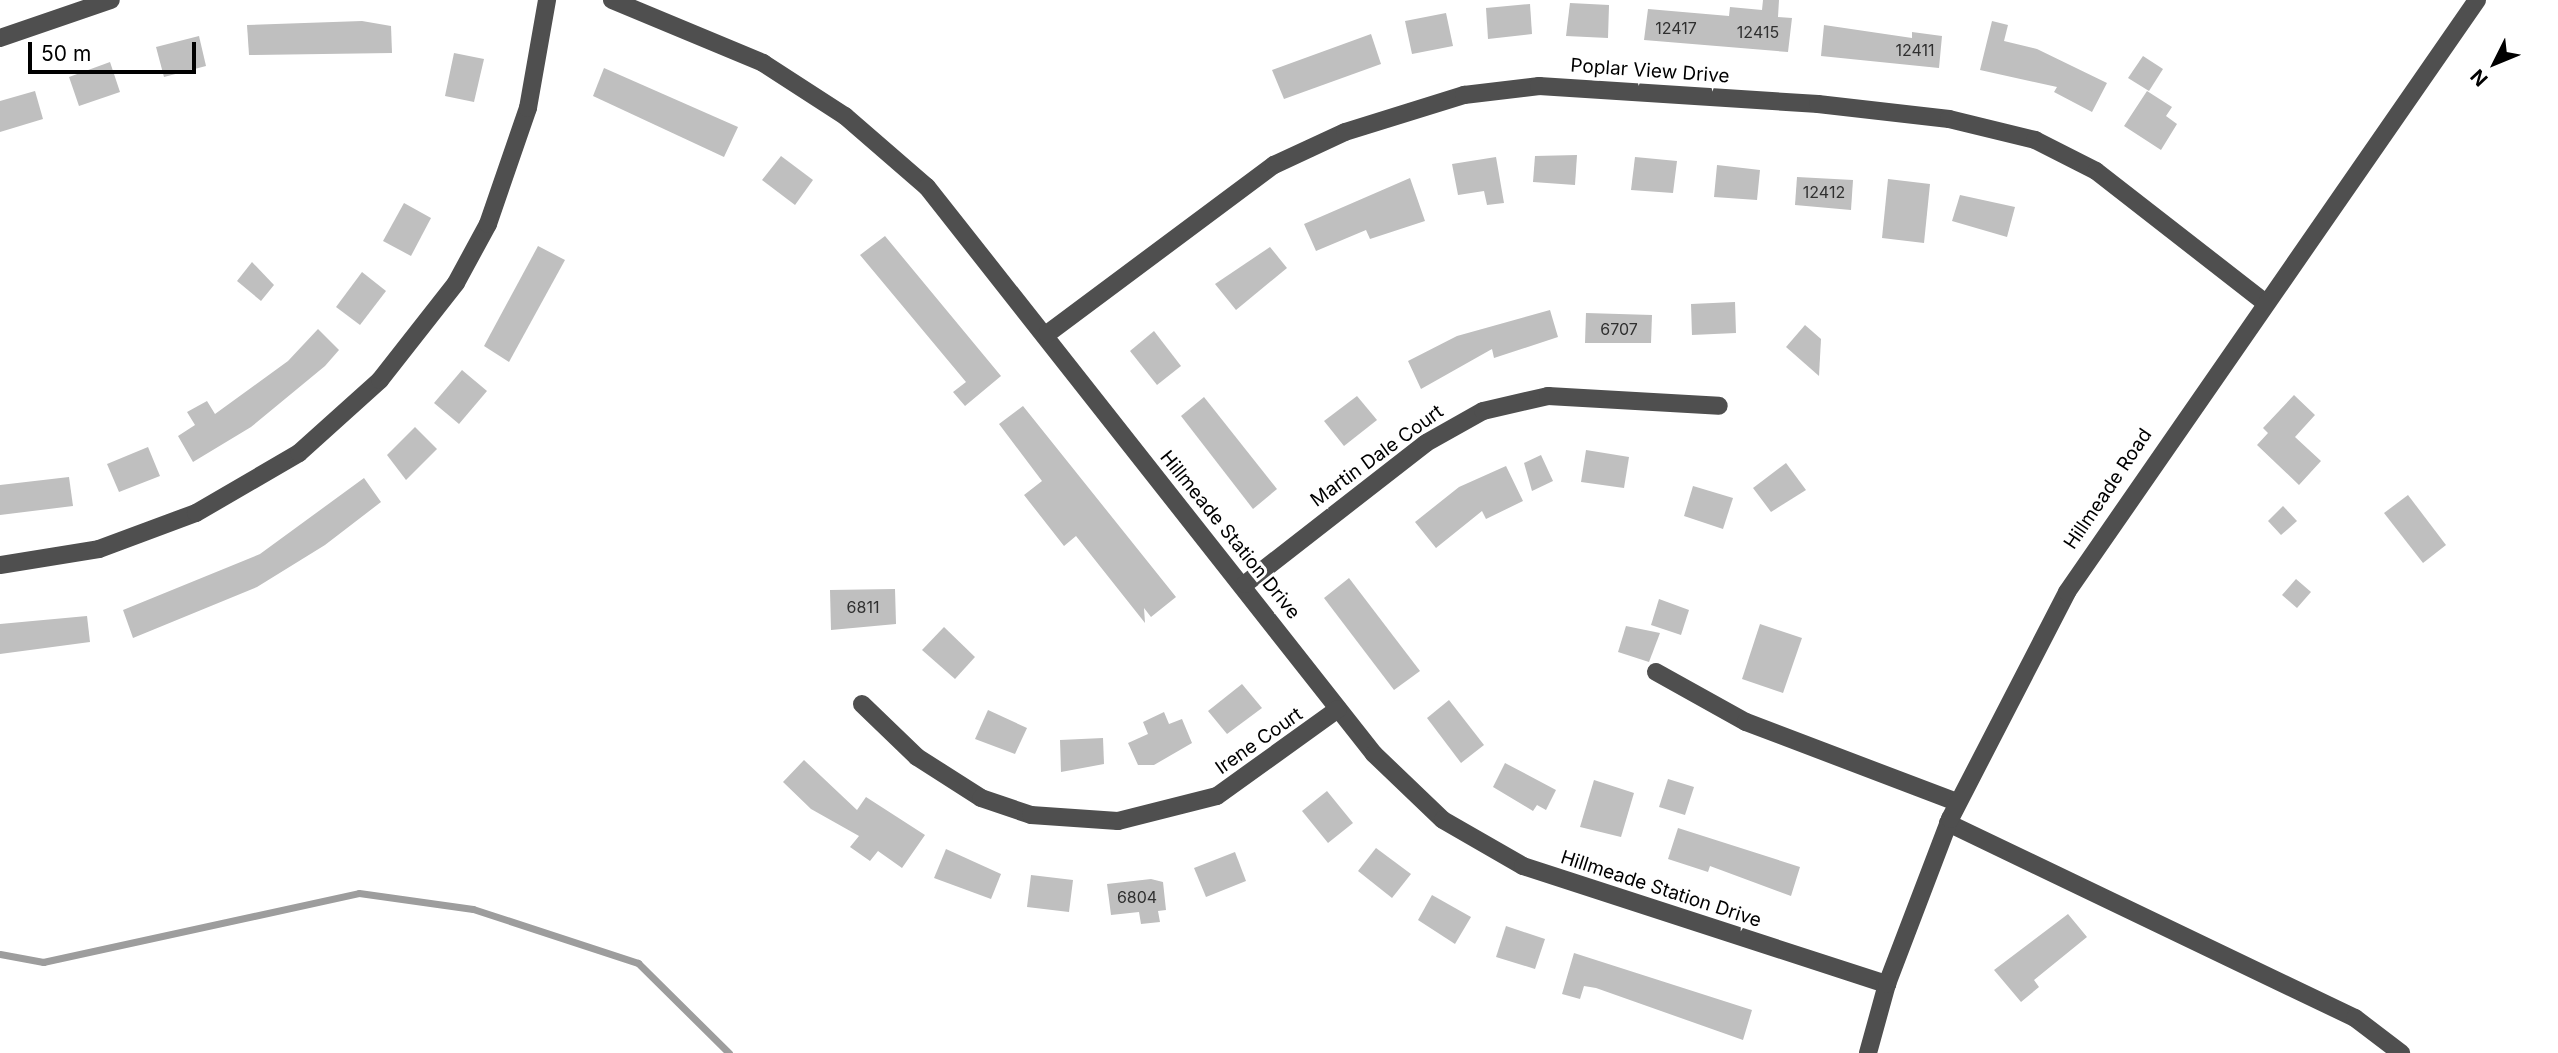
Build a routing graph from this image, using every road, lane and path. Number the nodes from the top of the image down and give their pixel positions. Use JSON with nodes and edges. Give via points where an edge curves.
{"nodes":[{"id":1,"x":111,"y":0,"type":"edge"},
{"id":2,"x":547,"y":0,"type":"edge"},
{"id":3,"x":612,"y":0,"type":"edge"},
{"id":4,"x":2477,"y":0,"type":"edge"},
{"id":5,"x":0,"y":38,"type":"edge"},
{"id":6,"x":2264,"y":302,"type":"junction"},
{"id":7,"x":1047,"y":334,"type":"junction"},
{"id":8,"x":1719,"y":406,"type":"dead end"},
{"id":9,"x":0,"y":565,"type":"edge"},
{"id":10,"x":1245,"y":584,"type":"junction"},
{"id":11,"x":1656,"y":672,"type":"dead end"},
{"id":12,"x":862,"y":704,"type":"dead end"},
{"id":13,"x":1338,"y":709,"type":"junction"},
{"id":14,"x":1958,"y":802,"type":"junction"},
{"id":15,"x":1948,"y":823,"type":"junction"},
{"id":16,"x":1886,"y":984,"type":"junction"},
{"id":17,"x":1868,"y":1053,"type":"edge"},
{"id":18,"x":2401,"y":1053,"type":"edge"}],
"edges":[{"from":1,"to":5,"type":"street"},
{"from":2,"to":9,"type":"street","via":[[528,108],[488,224],[456,283],[380,380],[299,453],[196,513],[99,549]]},
{"from":3,"to":7,"type":"street","name":"Hillmeade Station Drive","via":[[718,41],[845,116],[927,187]]},
{"from":4,"to":6,"type":"street","name":"Hillmeade Road"},
{"from":6,"to":7,"type":"street","name":"Poplar View Drive","via":[[2096,171],[2025,136],[1949,119],[1818,104],[1539,86],[1464,95],[1345,132],[1274,165]]},
{"from":6,"to":14,"type":"street","name":"Hillmeade Road","via":[[2067,592]]},
{"from":7,"to":10,"type":"street","name":"Hillmeade Station Drive"},
{"from":8,"to":10,"type":"street","name":"Martin Dale Court","via":[[1548,396],[1483,411],[1426,443]]},
{"from":10,"to":13,"type":"street","name":"Hillmeade Station Drive"},
{"from":11,"to":14,"type":"street","via":[[1746,722]]},
{"from":12,"to":13,"type":"street","name":"Irene Court","via":[[917,757],[981,798],[1031,815],[1118,821],[1217,796]]},
{"from":13,"to":16,"type":"street","name":"Hillmeade Station Drive","via":[[1416,798],[1482,845],[1523,866]]},
{"from":14,"to":15,"type":"street","name":"Hillmeade Road"},
{"from":15,"to":16,"type":"street","name":"Hillmeade Road"},
{"from":15,"to":18,"type":"street","via":[[2355,1018]]},
{"from":16,"to":17,"type":"street","name":"Hillmeade Road"}]}
